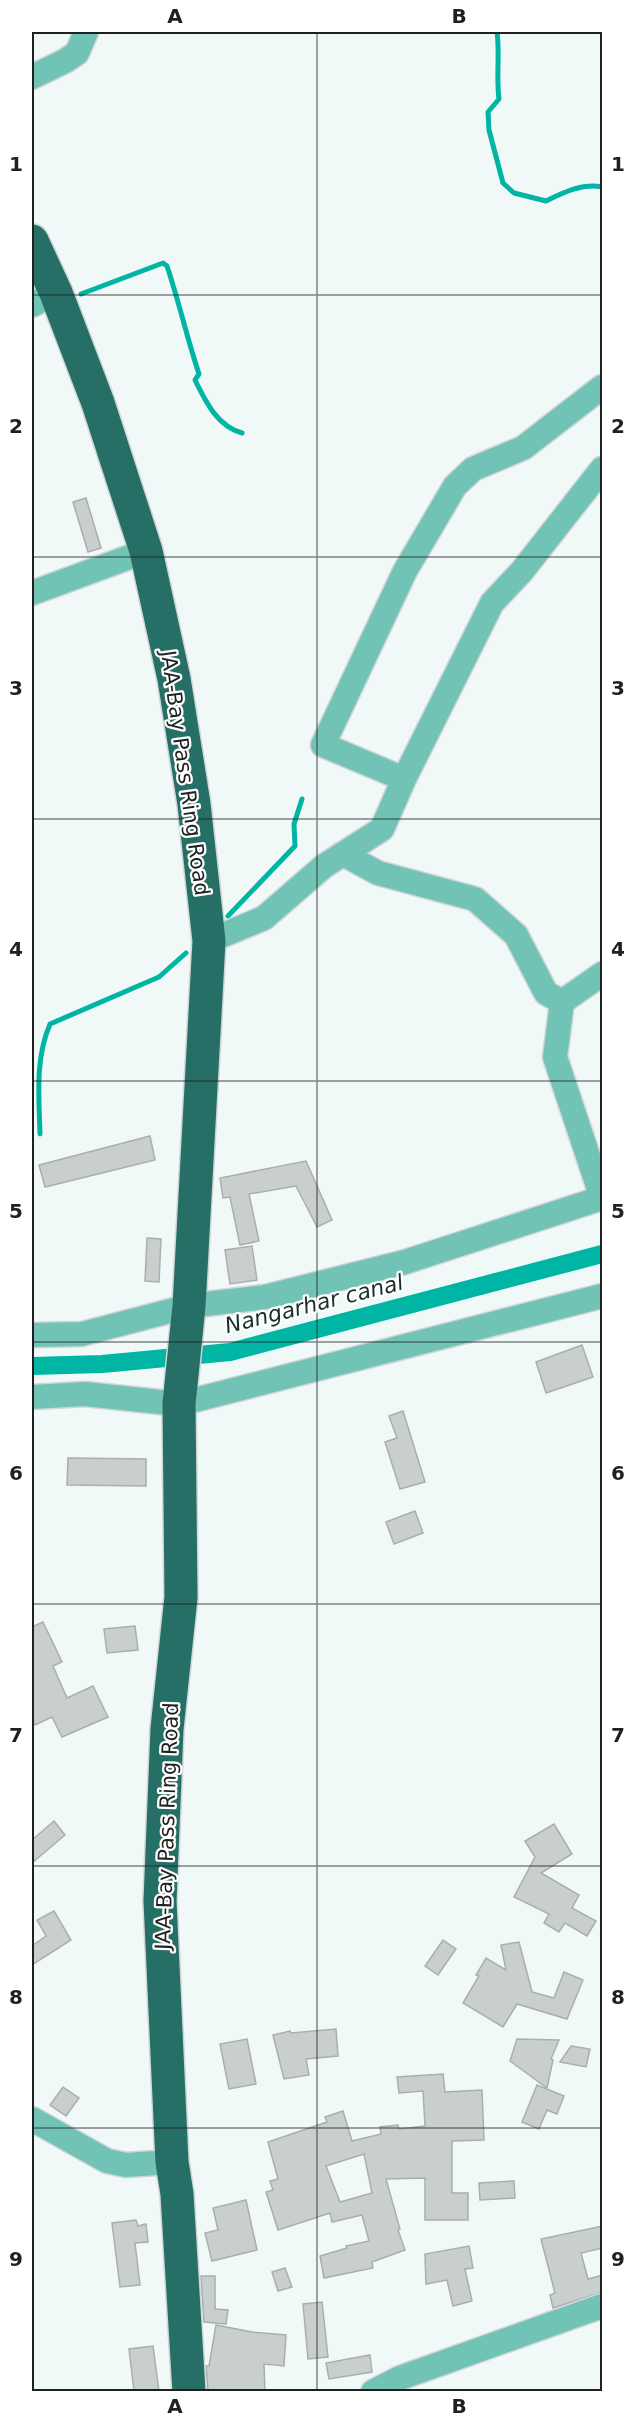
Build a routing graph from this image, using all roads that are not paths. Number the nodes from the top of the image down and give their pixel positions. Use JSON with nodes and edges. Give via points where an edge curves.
{"nodes":[{"id":1,"x":86,"y":32,"type":"edge"},
{"id":2,"x":32,"y":77,"type":"edge"},
{"id":3,"x":32,"y":241,"type":"edge"},
{"id":4,"x":44,"y":299,"type":"edge"},
{"id":5,"x":603,"y":387,"type":"edge"},
{"id":6,"x":603,"y":469,"type":"edge"},
{"id":7,"x":146,"y":551,"type":"junction"},
{"id":8,"x":32,"y":593,"type":"edge"},
{"id":9,"x":404,"y":779,"type":"junction"},
{"id":10,"x":343,"y":854,"type":"junction"},
{"id":11,"x":208,"y":941,"type":"junction"},
{"id":12,"x":603,"y":974,"type":"edge"},
{"id":13,"x":562,"y":1002,"type":"junction"},
{"id":14,"x":602,"y":1198,"type":"edge"},
{"id":15,"x":603,"y":1296,"type":"edge"},
{"id":16,"x":187,"y":1316,"type":"junction"},
{"id":17,"x":32,"y":1335,"type":"edge"},
{"id":18,"x":32,"y":1397,"type":"edge"},
{"id":19,"x":179,"y":1404,"type":"junction"},
{"id":20,"x":32,"y":2119,"type":"edge"},
{"id":21,"x":172,"y":2162,"type":"junction"},
{"id":22,"x":603,"y":2306,"type":"edge"},
{"id":23,"x":189,"y":2391,"type":"edge"},
{"id":24,"x":373,"y":2391,"type":"edge"}],
"edges":[{"from":1,"to":2,"type":"street","via":[[77,52]]},
{"from":3,"to":4,"type":"highway","name":"JAA-Bay Pass Ring Road"},
{"from":4,"to":7,"type":"highway","name":"JAA-Bay Pass Ring Road","via":[[98,403]]},
{"from":5,"to":9,"type":"street","via":[[523,448],[473,469],[455,486],[405,570],[323,745]]},
{"from":6,"to":9,"type":"street","via":[[492,603]]},
{"from":7,"to":8,"type":"street"},
{"from":7,"to":11,"type":"highway","name":"JAA-Bay Pass Ring Road","via":[[174,679],[194,804]]},
{"from":9,"to":10,"type":"street","via":[[382,829]]},
{"from":10,"to":11,"type":"street","via":[[264,918]]},
{"from":10,"to":13,"type":"street","via":[[378,873],[475,899],[516,935],[546,993]]},
{"from":11,"to":16,"type":"highway","name":"JAA-Bay Pass Ring Road"},
{"from":12,"to":13,"type":"street"},
{"from":13,"to":14,"type":"street","via":[[555,1057]]},
{"from":14,"to":16,"type":"street","via":[[405,1262]]},
{"from":15,"to":19,"type":"street"},
{"from":16,"to":17,"type":"street","via":[[82,1334]]},
{"from":16,"to":19,"type":"highway","name":"JAA-Bay Pass Ring Road"},
{"from":18,"to":19,"type":"street","via":[[85,1394]]},
{"from":19,"to":21,"type":"highway","name":"JAA-Bay Pass Ring Road","via":[[181,1597],[167,1729],[160,1901]]},
{"from":20,"to":21,"type":"street","via":[[108,2161],[126,2165]]},
{"from":21,"to":23,"type":"highway","name":"JAA-Bay Pass Ring Road"},
{"from":22,"to":24,"type":"street"}]}
